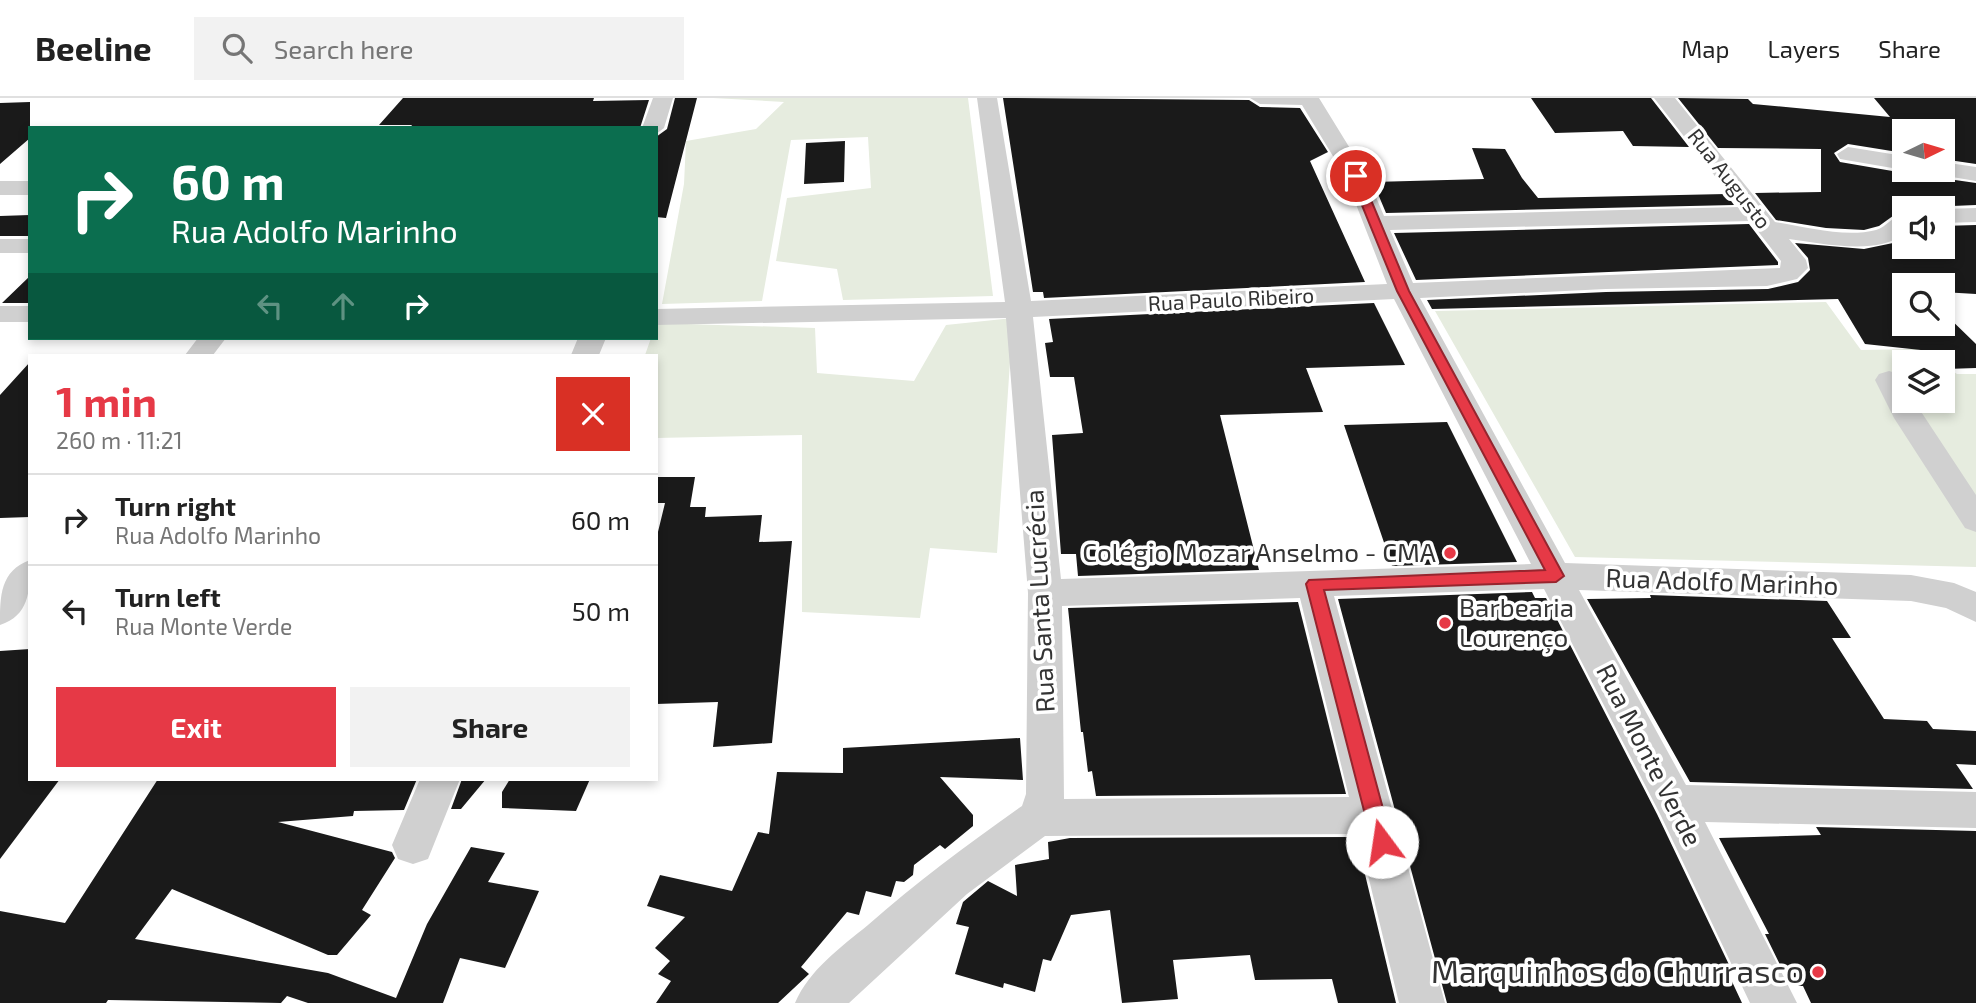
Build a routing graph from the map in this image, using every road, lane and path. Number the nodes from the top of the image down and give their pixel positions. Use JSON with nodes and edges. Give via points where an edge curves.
{"nodes":[{"id":1,"x":663,"y":98,"type":"edge"},
{"id":2,"x":987,"y":98,"type":"edge"},
{"id":3,"x":1260,"y":98,"type":"edge"},
{"id":4,"x":1309,"y":98,"type":"edge"},
{"id":5,"x":1664,"y":98,"type":"edge"},
{"id":6,"x":654,"y":126,"type":"edge"},
{"id":7,"x":1848,"y":154,"type":"dead end"},
{"id":8,"x":1892,"y":161,"type":"edge"},
{"id":9,"x":1955,"y":171,"type":"edge"},
{"id":10,"x":1976,"y":174,"type":"edge"},
{"id":11,"x":28,"y":187,"type":"edge"},
{"id":12,"x":0,"y":188,"type":"edge"},
{"id":13,"x":1976,"y":215,"type":"edge"},
{"id":14,"x":1955,"y":216,"type":"edge"},
{"id":15,"x":1762,"y":221,"type":"junction"},
{"id":16,"x":1376,"y":223,"type":"junction"},
{"id":17,"x":1892,"y":230,"type":"edge"},
{"id":18,"x":0,"y":246,"type":"edge"},
{"id":19,"x":28,"y":246,"type":"edge"},
{"id":20,"x":1793,"y":260,"type":"joint"},
{"id":21,"x":1403,"y":291,"type":"junction"},
{"id":22,"x":1019,"y":310,"type":"junction"},
{"id":23,"x":0,"y":314,"type":"edge"},
{"id":24,"x":28,"y":314,"type":"edge"},
{"id":25,"x":658,"y":317,"type":"edge"},
{"id":26,"x":210,"y":340,"type":"edge"},
{"id":27,"x":200,"y":354,"type":"edge"},
{"id":28,"x":1889,"y":380,"type":"dead end"},
{"id":29,"x":1976,"y":520,"type":"edge"},
{"id":30,"x":28,"y":576,"type":"edge"},
{"id":31,"x":1556,"y":576,"type":"junction"},
{"id":32,"x":1314,"y":584,"type":"junction"},
{"id":33,"x":1045,"y":593,"type":"junction"},
{"id":34,"x":1976,"y":608,"type":"edge"},
{"id":35,"x":0,"y":611,"type":"edge"},
{"id":36,"x":439,"y":781,"type":"edge"},
{"id":37,"x":1675,"y":803,"type":"junction"},
{"id":38,"x":1976,"y":810,"type":"edge"},
{"id":39,"x":1375,"y":815,"type":"junction"},
{"id":40,"x":1038,"y":818,"type":"junction"},
{"id":41,"x":413,"y":845,"type":"dead end"},
{"id":42,"x":818,"y":1003,"type":"edge"},
{"id":43,"x":1422,"y":1003,"type":"edge"},
{"id":44,"x":1774,"y":1003,"type":"edge"}],
"edges":[{"from":1,"to":6,"type":"street"},
{"from":2,"to":22,"type":"street","name":"Rua Santa Lucrécia"},
{"from":3,"to":4,"type":"street"},
{"from":4,"to":16,"type":"street","name":"Rua Monte Verde","via":[[1356,176]]},
{"from":5,"to":15,"type":"street","name":"Rua Augusto"},
{"from":7,"to":8,"type":"street"},
{"from":9,"to":10,"type":"street"},
{"from":11,"to":12,"type":"street"},
{"from":13,"to":14,"type":"street"},
{"from":15,"to":16,"type":"street"},
{"from":15,"to":17,"type":"street","via":[[1835,236],[1877,236]]},
{"from":15,"to":20,"type":"street","name":"Rua Augusto"},
{"from":16,"to":21,"type":"street","name":"Rua Monte Verde"},
{"from":18,"to":19,"type":"street"},
{"from":20,"to":21,"type":"street","name":"Rua Paulo Ribeiro","via":[[1795,268],[1788,274],[1767,278]]},
{"from":21,"to":22,"type":"street","name":"Rua Paulo Ribeiro"},
{"from":21,"to":31,"type":"street","name":"Rua Monte Verde"},
{"from":22,"to":25,"type":"street","name":"Rua Paulo Ribeiro"},
{"from":22,"to":33,"type":"street","name":"Rua Santa Lucrécia"},
{"from":23,"to":24,"type":"street"},
{"from":26,"to":27,"type":"street"},
{"from":28,"to":29,"type":"street"},
{"from":30,"to":35,"type":"street"},
{"from":31,"to":32,"type":"street","name":"Rua Adolfo Marinho"},
{"from":31,"to":34,"type":"street","name":"Rua Adolfo Marinho","via":[[1911,588],[1954,596]]},
{"from":31,"to":37,"type":"street","name":"Rua Monte Verde"},
{"from":32,"to":33,"type":"street","name":"Rua Adolfo Marinho"},
{"from":32,"to":39,"type":"street"},
{"from":33,"to":40,"type":"street","name":"Rua Santa Lucrécia","via":[[1046,794]]},
{"from":36,"to":41,"type":"street"},
{"from":37,"to":38,"type":"street"},
{"from":37,"to":44,"type":"street","name":"Rua Monte Verde"},
{"from":39,"to":40,"type":"street"},
{"from":39,"to":43,"type":"street"},
{"from":40,"to":42,"type":"street","via":[[951,880]]}]}
